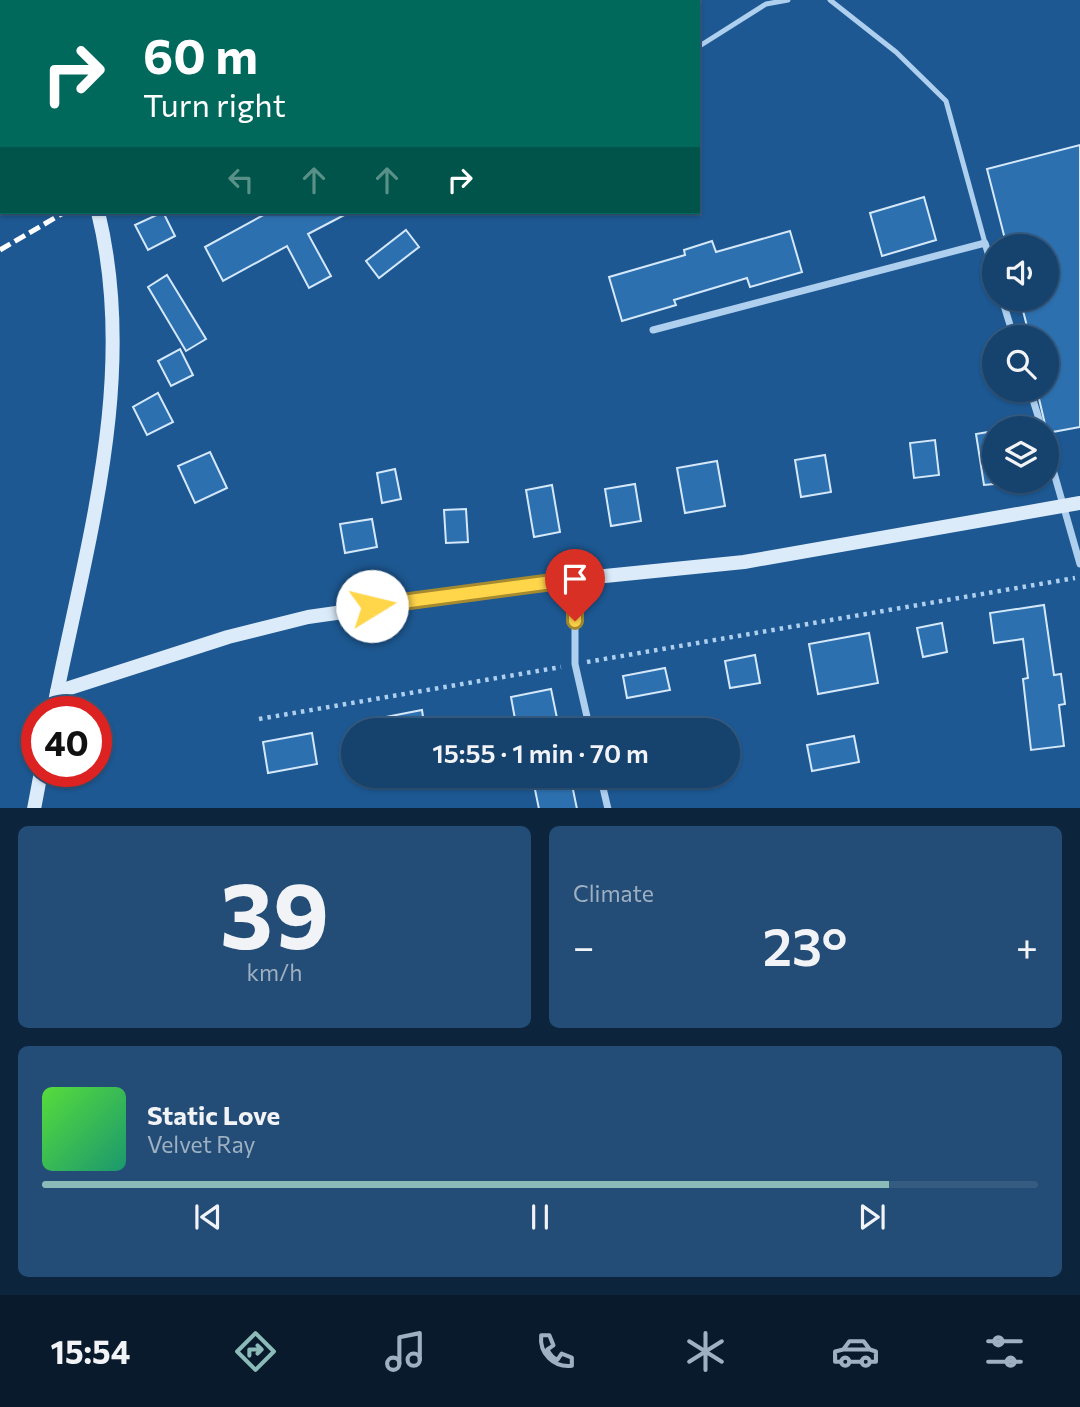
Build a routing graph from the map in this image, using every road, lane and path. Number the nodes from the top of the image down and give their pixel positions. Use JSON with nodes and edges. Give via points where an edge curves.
{"nodes":[{"id":1,"x":788,"y":0,"type":"edge"},
{"id":2,"x":830,"y":0,"type":"edge"},
{"id":3,"x":700,"y":46,"type":"edge"},
{"id":4,"x":99,"y":214,"type":"edge"},
{"id":5,"x":983,"y":234,"type":"edge"},
{"id":6,"x":982,"y":244,"type":"edge"},
{"id":7,"x":653,"y":330,"type":"dead end"},
{"id":8,"x":1059,"y":485,"type":"edge"},
{"id":9,"x":1080,"y":503,"type":"edge"},
{"id":10,"x":1065,"y":504,"type":"junction"},
{"id":11,"x":1080,"y":564,"type":"edge"},
{"id":12,"x":1080,"y":577,"type":"edge"},
{"id":13,"x":575,"y":579,"type":"junction"},
{"id":14,"x":575,"y":664,"type":"junction"},
{"id":15,"x":57,"y":692,"type":"junction"},
{"id":16,"x":56,"y":696,"type":"edge"},
{"id":17,"x":587,"y":718,"type":"edge"},
{"id":18,"x":259,"y":719,"type":"dead end"},
{"id":19,"x":38,"y":787,"type":"edge"},
{"id":20,"x":603,"y":788,"type":"edge"},
{"id":21,"x":34,"y":808,"type":"edge"},
{"id":22,"x":608,"y":808,"type":"edge"}],
"edges":[{"from":1,"to":3,"type":"lane","via":[[766,4]]},
{"from":2,"to":5,"type":"lane","via":[[896,52],[946,101]]},
{"from":4,"to":15,"type":"street","via":[[108,252],[114,379],[89,536]]},
{"from":6,"to":7,"type":"street"},
{"from":8,"to":10,"type":"street"},
{"from":9,"to":10,"type":"street"},
{"from":10,"to":11,"type":"street"},
{"from":10,"to":13,"type":"street","via":[[744,562]]},
{"from":12,"to":14,"type":"path"},
{"from":13,"to":14,"type":"street"},
{"from":13,"to":15,"type":"street","via":[[308,617],[228,637]]},
{"from":14,"to":17,"type":"street"},
{"from":14,"to":18,"type":"path"},
{"from":15,"to":16,"type":"street"},
{"from":19,"to":21,"type":"street"},
{"from":20,"to":22,"type":"street"}]}
